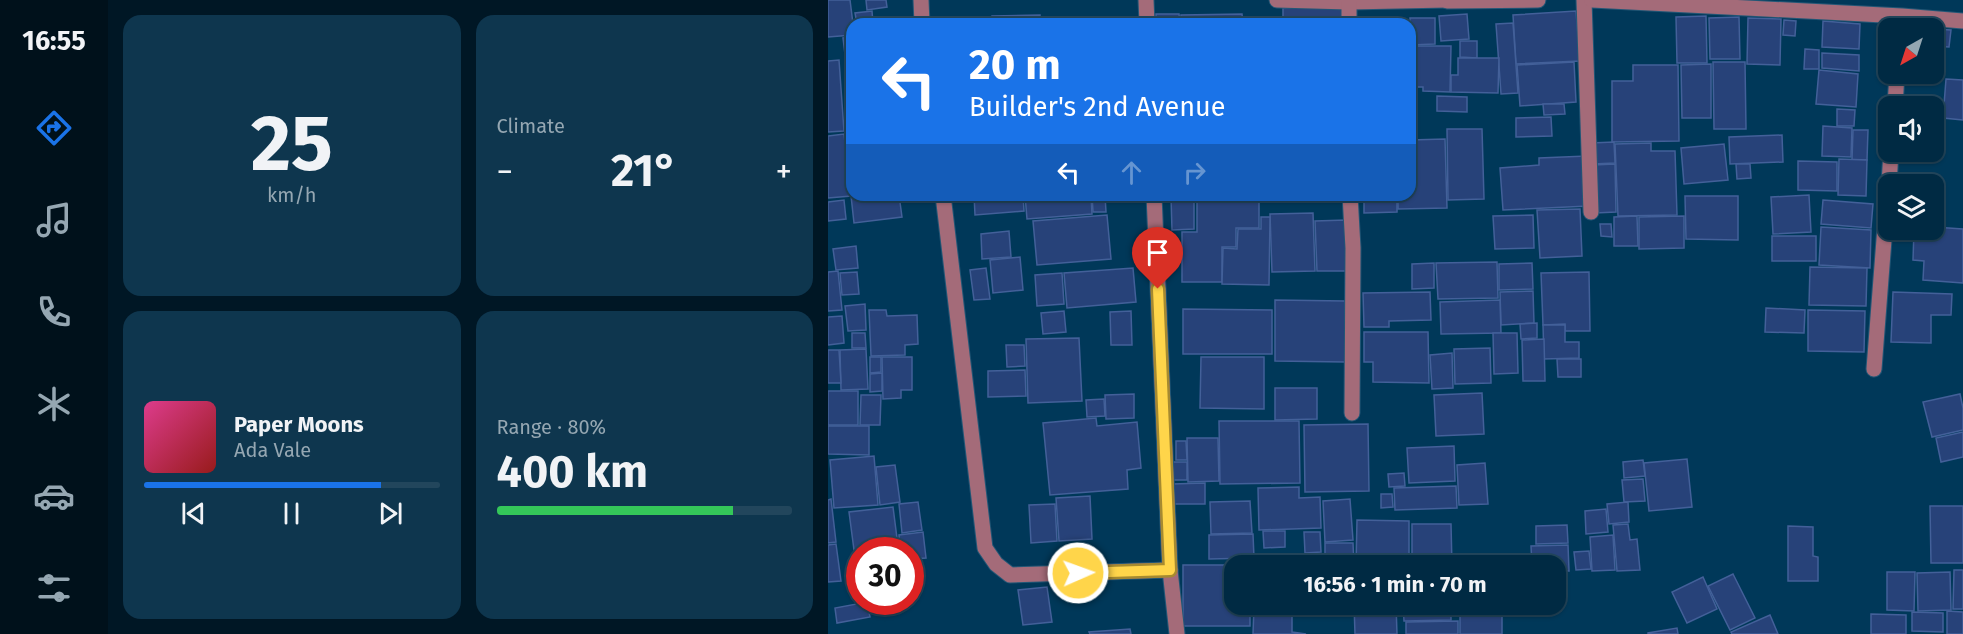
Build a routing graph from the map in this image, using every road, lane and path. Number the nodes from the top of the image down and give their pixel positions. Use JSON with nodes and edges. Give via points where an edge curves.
{"nodes":[{"id":1,"x":921,"y":0,"type":"edge"},
{"id":2,"x":1146,"y":0,"type":"edge"},
{"id":3,"x":1277,"y":0,"type":"edge"},
{"id":4,"x":1447,"y":0,"type":"edge"},
{"id":5,"x":1538,"y":0,"type":"edge"},
{"id":6,"x":1584,"y":0,"type":"edge"},
{"id":7,"x":1592,"y":0,"type":"edge"},
{"id":8,"x":1349,"y":2,"type":"junction"},
{"id":9,"x":922,"y":18,"type":"edge"},
{"id":10,"x":1147,"y":18,"type":"edge"},
{"id":11,"x":1349,"y":18,"type":"edge"},
{"id":12,"x":1878,"y":20,"type":"edge"},
{"id":13,"x":1944,"y":21,"type":"edge"},
{"id":14,"x":1963,"y":21,"type":"edge"},
{"id":15,"x":943,"y":201,"type":"edge"},
{"id":16,"x":1154,"y":201,"type":"edge"},
{"id":17,"x":1350,"y":201,"type":"edge"},
{"id":18,"x":1591,"y":212,"type":"dead end"},
{"id":19,"x":1885,"y":240,"type":"edge"},
{"id":20,"x":1874,"y":369,"type":"dead end"},
{"id":21,"x":1352,"y":413,"type":"dead end"},
{"id":22,"x":1170,"y":570,"type":"junction"},
{"id":23,"x":1177,"y":634,"type":"edge"}],
"edges":[{"from":1,"to":9,"type":"street"},
{"from":2,"to":10,"type":"street"},
{"from":3,"to":8,"type":"street"},
{"from":4,"to":5,"type":"street"},
{"from":4,"to":8,"type":"street"},
{"from":6,"to":18,"type":"street"},
{"from":7,"to":12,"type":"street"},
{"from":8,"to":11,"type":"street"},
{"from":13,"to":14,"type":"street"},
{"from":15,"to":22,"type":"street","via":[[985,548],[1010,576]]},
{"from":16,"to":22,"type":"street"},
{"from":17,"to":21,"type":"street"},
{"from":19,"to":20,"type":"street"},
{"from":22,"to":23,"type":"street"}]}
